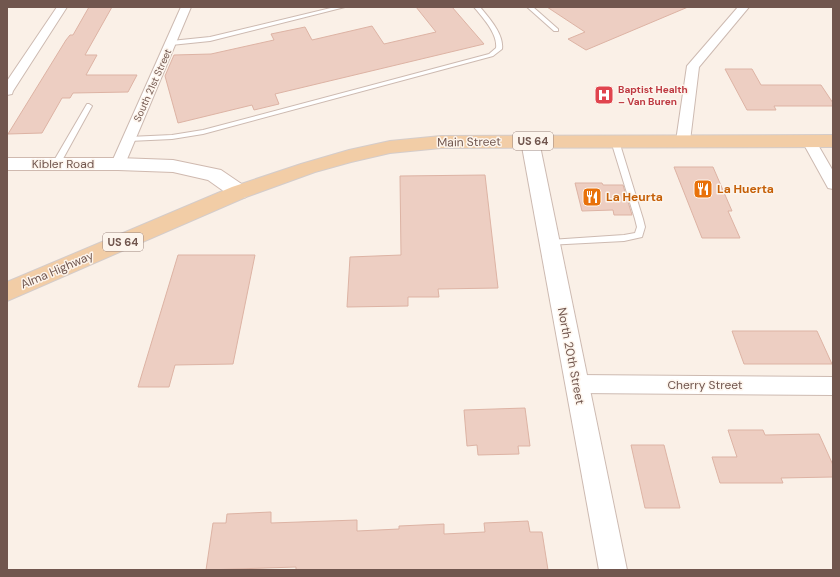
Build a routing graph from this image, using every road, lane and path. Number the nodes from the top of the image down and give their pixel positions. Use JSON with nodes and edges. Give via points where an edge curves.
{"nodes":[{"id":1,"x":62,"y":7,"type":"edge"},
{"id":2,"x":186,"y":7,"type":"edge"},
{"id":3,"x":342,"y":7,"type":"edge"},
{"id":4,"x":477,"y":7,"type":"edge"},
{"id":5,"x":530,"y":7,"type":"edge"},
{"id":6,"x":744,"y":7,"type":"edge"},
{"id":7,"x":556,"y":30,"type":"dead end"},
{"id":8,"x":171,"y":43,"type":"junction"},
{"id":9,"x":7,"y":90,"type":"edge"},
{"id":10,"x":89,"y":106,"type":"dead end"},
{"id":11,"x":129,"y":139,"type":"junction"},
{"id":12,"x":530,"y":141,"type":"junction"},
{"id":13,"x":614,"y":141,"type":"junction"},
{"id":14,"x":683,"y":141,"type":"junction"},
{"id":15,"x":833,"y":141,"type":"edge"},
{"id":16,"x":809,"y":142,"type":"junction"},
{"id":17,"x":7,"y":164,"type":"edge"},
{"id":18,"x":56,"y":164,"type":"junction"},
{"id":19,"x":118,"y":164,"type":"junction"},
{"id":20,"x":833,"y":184,"type":"edge"},
{"id":21,"x":239,"y":192,"type":"junction"},
{"id":22,"x":550,"y":243,"type":"junction"},
{"id":23,"x":7,"y":292,"type":"edge"},
{"id":24,"x":577,"y":384,"type":"junction"},
{"id":25,"x":833,"y":386,"type":"edge"},
{"id":26,"x":613,"y":570,"type":"edge"}],
"edges":[{"from":1,"to":9,"type":"street"},
{"from":2,"to":8,"type":"street","name":"South 21st Street"},
{"from":3,"to":8,"type":"lane","via":[[210,39]]},
{"from":4,"to":11,"type":"lane","via":[[500,41],[498,49],[491,55],[203,132],[172,137]]},
{"from":5,"to":7,"type":"lane"},
{"from":6,"to":14,"type":"street","via":[[693,66]]},
{"from":8,"to":11,"type":"street","name":"South 21st Street"},
{"from":10,"to":18,"type":"lane"},
{"from":11,"to":19,"type":"street","name":"South 21st Street"},
{"from":12,"to":13,"type":"main road","name":"Main Street","number":"US 64"},
{"from":12,"to":21,"type":"main road","name":"Main Street","number":"US 64","via":[[441,142],[390,148],[349,156]]},
{"from":12,"to":22,"type":"street","name":"North 20th Street"},
{"from":13,"to":14,"type":"main road","name":"Main Street","number":"US 64"},
{"from":13,"to":22,"type":"lane","via":[[639,218],[639,235]]},
{"from":14,"to":16,"type":"main road","name":"Main Street","number":"US 64"},
{"from":15,"to":16,"type":"main road","name":"Main Street","number":"US 64"},
{"from":16,"to":20,"type":"street"},
{"from":17,"to":18,"type":"main road","name":"Kibler Road"},
{"from":18,"to":19,"type":"main road","name":"Kibler Road"},
{"from":19,"to":21,"type":"main road","via":[[173,166],[214,176]]},
{"from":21,"to":23,"type":"main road","name":"Alma Highway","number":"US 64"},
{"from":22,"to":24,"type":"street","name":"North 20th Street"},
{"from":24,"to":25,"type":"street","name":"Cherry Street"},
{"from":24,"to":26,"type":"street","name":"North 20th Street"}]}
